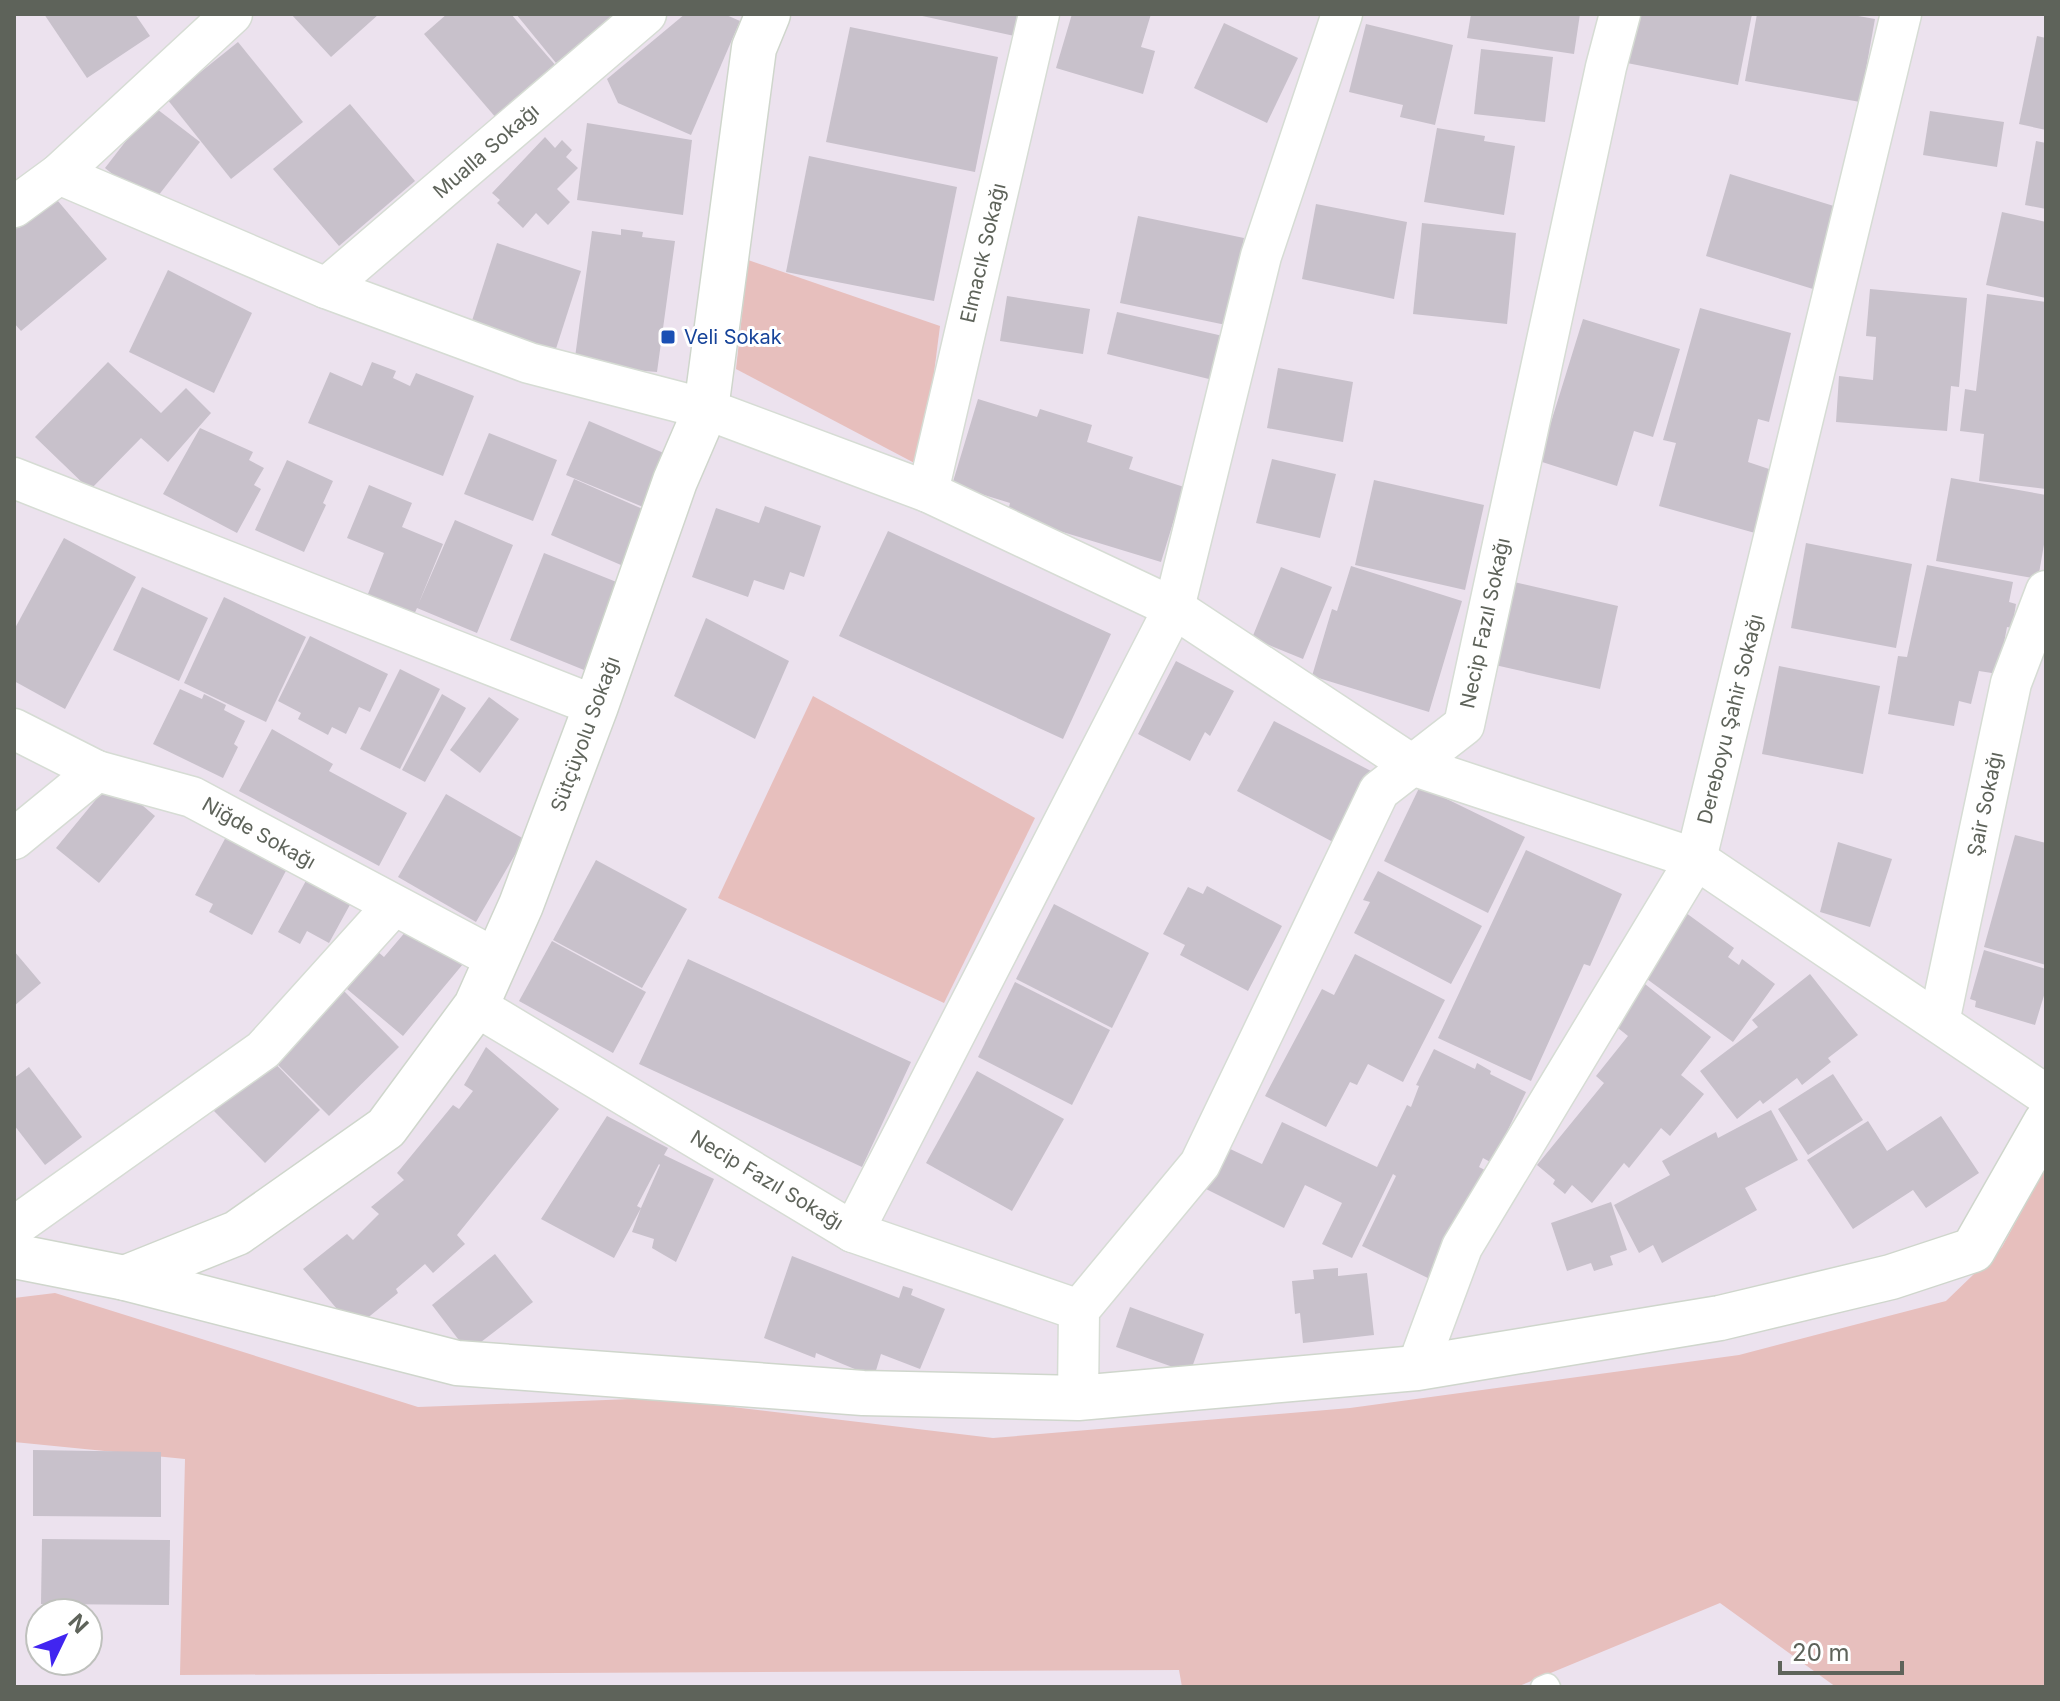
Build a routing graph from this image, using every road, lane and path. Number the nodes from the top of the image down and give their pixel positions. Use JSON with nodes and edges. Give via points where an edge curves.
{"nodes":[{"id":1,"x":232,"y":14,"type":"edge"},
{"id":2,"x":646,"y":14,"type":"edge"},
{"id":3,"x":768,"y":14,"type":"edge"},
{"id":4,"x":1039,"y":14,"type":"edge"},
{"id":5,"x":1342,"y":14,"type":"edge"},
{"id":6,"x":1620,"y":14,"type":"edge"},
{"id":7,"x":1901,"y":14,"type":"edge"},
{"id":8,"x":59,"y":174,"type":"junction"},
{"id":9,"x":14,"y":207,"type":"edge"},
{"id":10,"x":326,"y":288,"type":"junction"},
{"id":11,"x":706,"y":409,"type":"junction"},
{"id":12,"x":14,"y":478,"type":"edge"},
{"id":13,"x":928,"y":492,"type":"junction"},
{"id":14,"x":2046,"y":591,"type":"edge"},
{"id":15,"x":1174,"y":608,"type":"junction"},
{"id":16,"x":596,"y":706,"type":"junction"},
{"id":17,"x":14,"y":729,"type":"edge"},
{"id":18,"x":1412,"y":765,"type":"junction"},
{"id":19,"x":97,"y":771,"type":"junction"},
{"id":20,"x":14,"y":839,"type":"edge"},
{"id":21,"x":1696,"y":859,"type":"junction"},
{"id":22,"x":393,"y":906,"type":"junction"},
{"id":23,"x":496,"y":959,"type":"junction"},
{"id":24,"x":476,"y":1006,"type":"junction"},
{"id":25,"x":1939,"y":1022,"type":"junction"},
{"id":26,"x":2046,"y":1095,"type":"edge"},
{"id":27,"x":2046,"y":1122,"type":"edge"},
{"id":28,"x":14,"y":1227,"type":"edge"},
{"id":29,"x":853,"y":1232,"type":"junction"},
{"id":30,"x":14,"y":1256,"type":"edge"},
{"id":31,"x":125,"y":1278,"type":"junction"},
{"id":32,"x":1079,"y":1310,"type":"junction"},
{"id":33,"x":1417,"y":1368,"type":"junction"},
{"id":34,"x":1078,"y":1398,"type":"junction"},
{"id":35,"x":1541,"y":1687,"type":"edge"},
{"id":36,"x":1550,"y":1687,"type":"edge"}],
"edges":[{"from":1,"to":8,"type":"street"},
{"from":2,"to":10,"type":"street","name":"Mualla Sokağı"},
{"from":3,"to":11,"type":"street","name":"Sütçüyolu Sokağı","via":[[754,48]]},
{"from":4,"to":13,"type":"street","name":"Elmacık Sokağı"},
{"from":5,"to":15,"type":"street","via":[[1261,256]]},
{"from":6,"to":18,"type":"street","name":"Necip Fazıl Sokağı","via":[[1464,725]]},
{"from":7,"to":21,"type":"street","name":"Dereboyu Şahir Sokağı"},
{"from":8,"to":9,"type":"street"},
{"from":8,"to":10,"type":"street"},
{"from":10,"to":11,"type":"street","via":[[529,363]]},
{"from":11,"to":13,"type":"street"},
{"from":11,"to":16,"type":"street","name":"Sütçüyolu Sokağı","via":[[675,481]]},
{"from":12,"to":16,"type":"street"},
{"from":13,"to":15,"type":"street"},
{"from":14,"to":25,"type":"street","name":"Şair Sokağı","via":[[2011,683]]},
{"from":15,"to":18,"type":"street"},
{"from":15,"to":29,"type":"street"},
{"from":16,"to":23,"type":"street","name":"Sütçüyolu Sokağı"},
{"from":17,"to":19,"type":"street","name":"Niğde Sokağı"},
{"from":18,"to":21,"type":"street"},
{"from":18,"to":32,"type":"street","name":"Necip Fazıl Sokağı","via":[[1379,791],[1200,1164]]},
{"from":19,"to":20,"type":"street"},
{"from":19,"to":22,"type":"street","name":"Niğde Sokağı","via":[[192,797]]},
{"from":21,"to":25,"type":"street"},
{"from":21,"to":33,"type":"street","name":"Dereboyu Şahir Sokağı","via":[[1462,1247]]},
{"from":22,"to":23,"type":"street","name":"Niğde Sokağı"},
{"from":22,"to":28,"type":"street","via":[[263,1050]]},
{"from":23,"to":24,"type":"street","name":"Sütçüyolu Sokağı"},
{"from":24,"to":29,"type":"street","name":"Necip Fazıl Sokağı"},
{"from":24,"to":31,"type":"street","name":"Sütçüyolu Sokağı","via":[[386,1128],[237,1233]]},
{"from":25,"to":26,"type":"street"},
{"from":27,"to":33,"type":"street","via":[[1973,1250],[1891,1277],[1720,1318]]},
{"from":29,"to":32,"type":"street","name":"Necip Fazıl Sokağı"},
{"from":30,"to":31,"type":"street"},
{"from":31,"to":34,"type":"street","via":[[457,1363],[863,1393]]},
{"from":32,"to":34,"type":"street"},
{"from":33,"to":34,"type":"street"},
{"from":35,"to":36,"type":"lane"}]}
